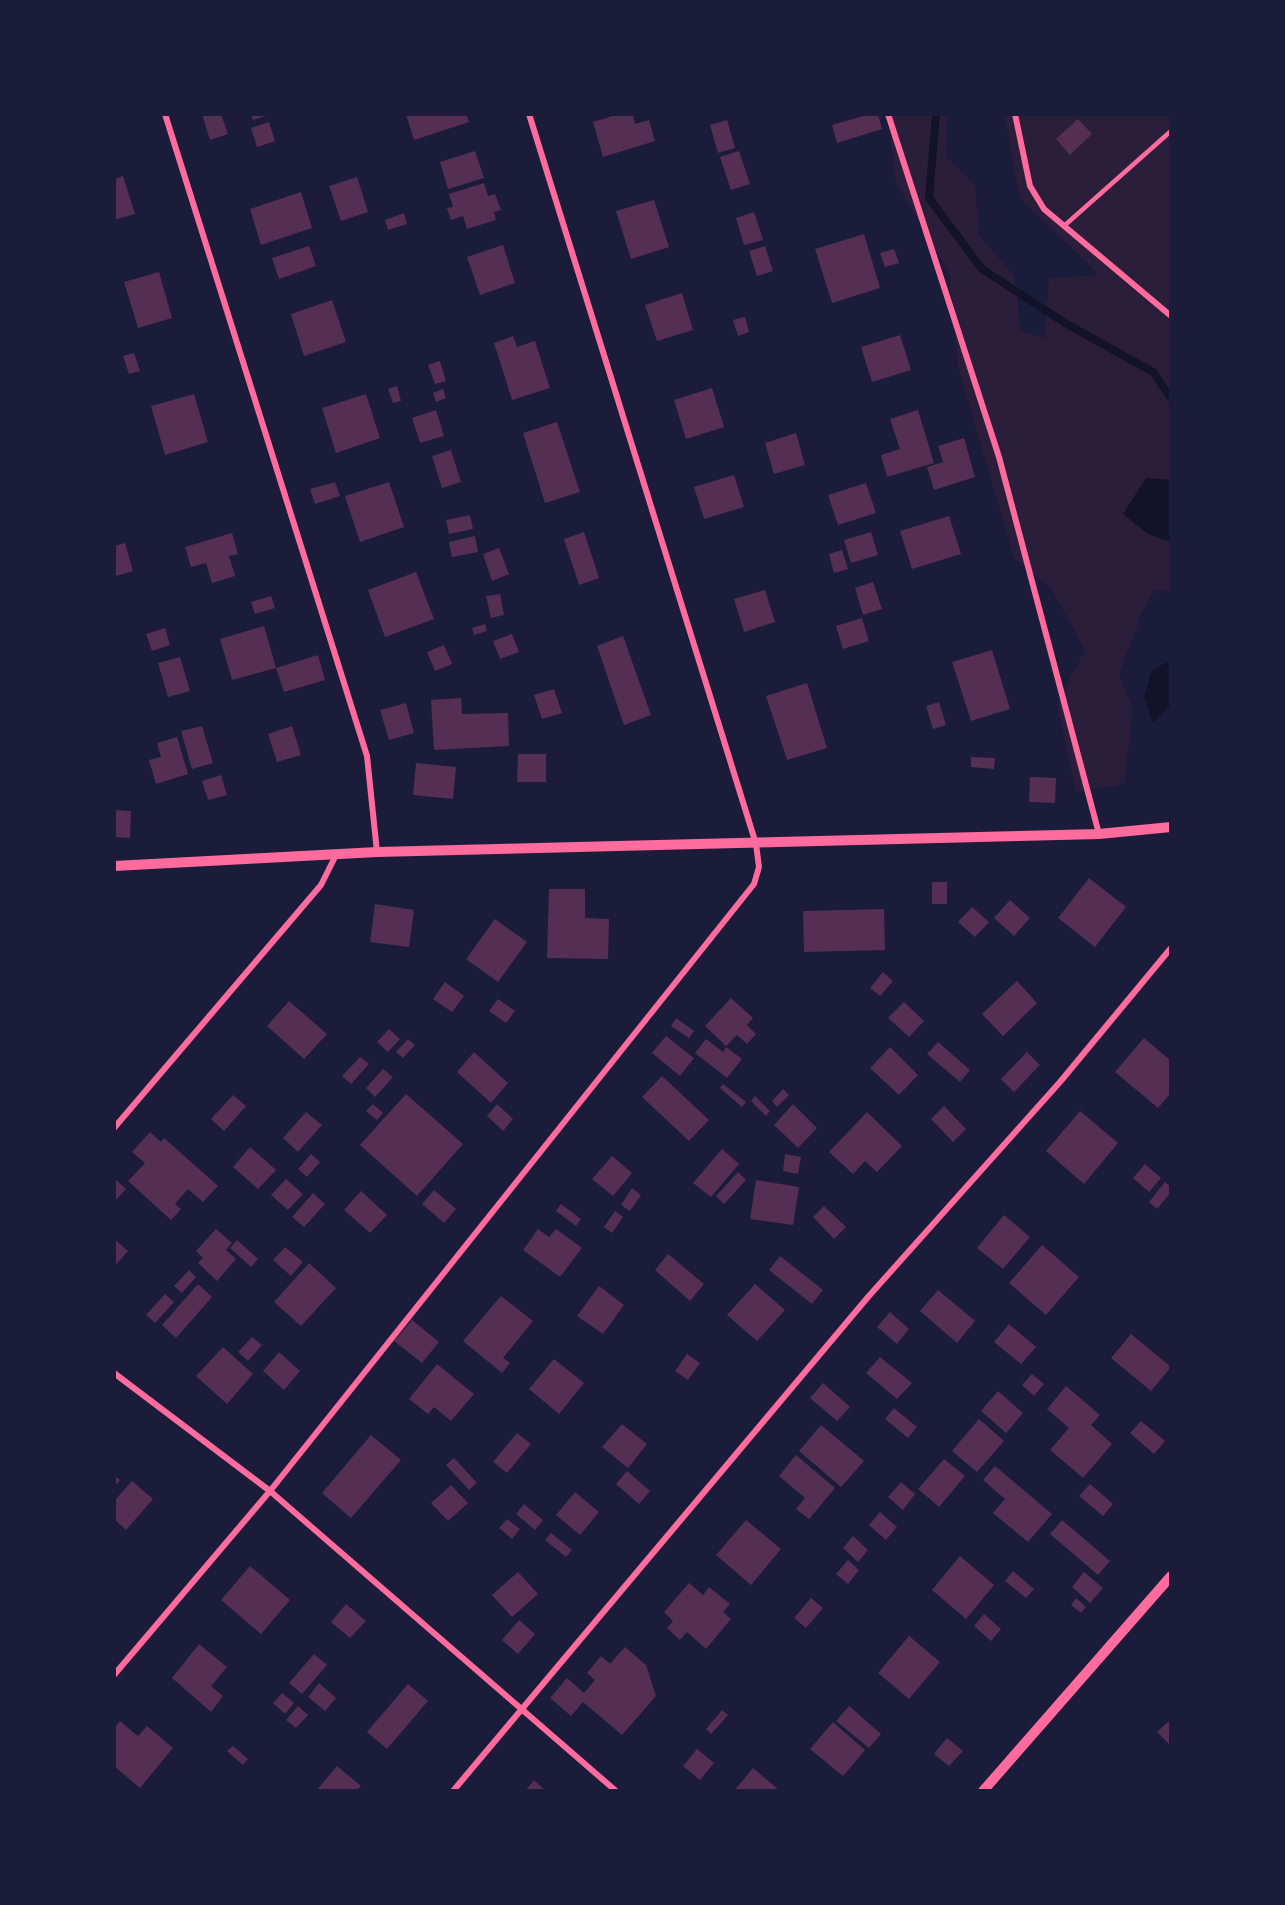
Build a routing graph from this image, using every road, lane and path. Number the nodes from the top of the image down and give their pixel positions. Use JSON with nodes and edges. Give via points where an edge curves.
{"nodes":[{"id":1,"x":165,"y":114,"type":"edge"},
{"id":2,"x":529,"y":114,"type":"edge"},
{"id":3,"x":888,"y":114,"type":"edge"},
{"id":4,"x":1015,"y":114,"type":"edge"},
{"id":5,"x":1171,"y":131,"type":"edge"},
{"id":6,"x":1064,"y":226,"type":"junction"},
{"id":7,"x":1171,"y":316,"type":"edge"},
{"id":8,"x":1171,"y":827,"type":"edge"},
{"id":9,"x":1099,"y":834,"type":"junction"},
{"id":10,"x":756,"y":844,"type":"junction"},
{"id":11,"x":377,"y":852,"type":"junction"},
{"id":12,"x":336,"y":855,"type":"junction"},
{"id":13,"x":114,"y":866,"type":"edge"},
{"id":14,"x":1171,"y":948,"type":"edge"},
{"id":15,"x":114,"y":1128,"type":"edge"},
{"id":16,"x":114,"y":1373,"type":"edge"},
{"id":17,"x":270,"y":1491,"type":"junction"},
{"id":18,"x":1171,"y":1576,"type":"edge"},
{"id":19,"x":114,"y":1675,"type":"edge"},
{"id":20,"x":525,"y":1709,"type":"junction"},
{"id":21,"x":453,"y":1791,"type":"edge"},
{"id":22,"x":616,"y":1791,"type":"edge"},
{"id":23,"x":983,"y":1791,"type":"edge"}],
"edges":[{"from":1,"to":11,"type":"street","via":[[367,756]]},
{"from":2,"to":10,"type":"street"},
{"from":3,"to":9,"type":"street","via":[[999,457]]},
{"from":4,"to":6,"type":"street","via":[[1030,186],[1044,209]]},
{"from":5,"to":6,"type":"lane"},
{"from":6,"to":7,"type":"street"},
{"from":8,"to":9,"type":"street"},
{"from":9,"to":10,"type":"street"},
{"from":10,"to":11,"type":"street"},
{"from":10,"to":17,"type":"street","via":[[759,867],[754,884]]},
{"from":11,"to":12,"type":"street"},
{"from":12,"to":13,"type":"street"},
{"from":12,"to":15,"type":"street","via":[[321,885]]},
{"from":14,"to":20,"type":"street","via":[[1060,1082],[868,1297]]},
{"from":16,"to":17,"type":"street"},
{"from":17,"to":19,"type":"street"},
{"from":17,"to":20,"type":"street"},
{"from":18,"to":23,"type":"street"},
{"from":20,"to":21,"type":"street"},
{"from":20,"to":22,"type":"street"}]}
